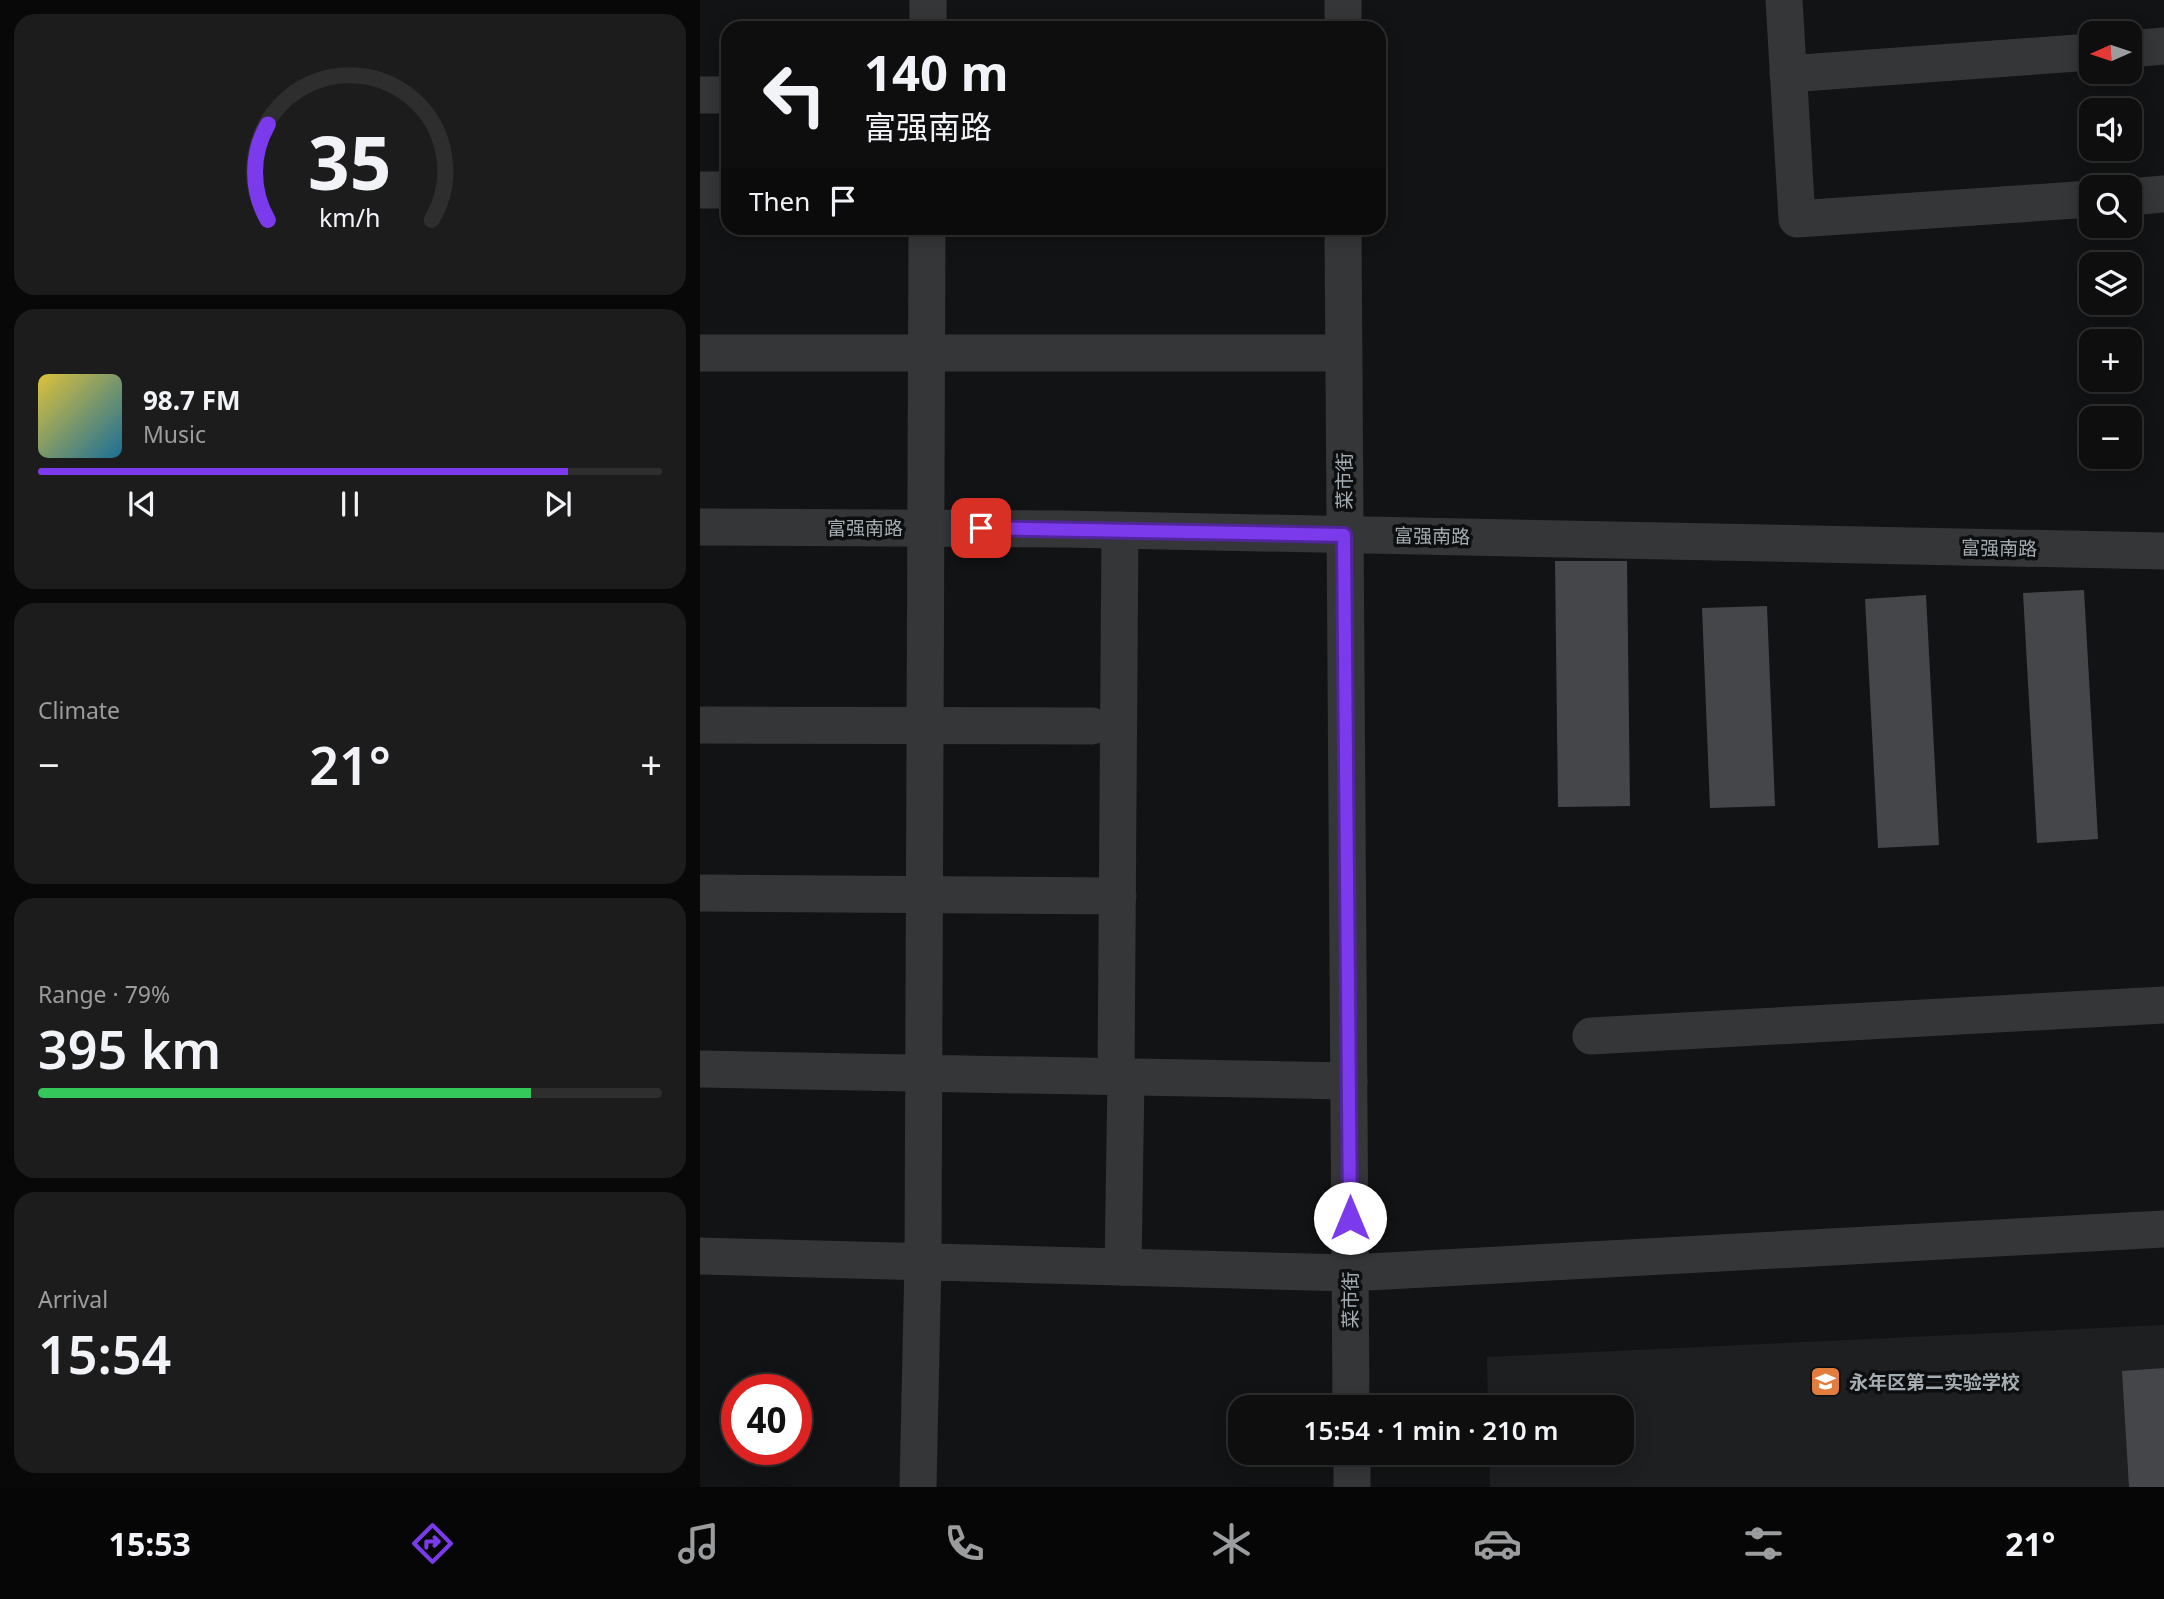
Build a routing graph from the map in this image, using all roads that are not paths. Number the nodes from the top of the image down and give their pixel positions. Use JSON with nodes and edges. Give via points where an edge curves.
{"nodes":[{"id":1,"x":928,"y":0,"type":"edge"},
{"id":2,"x":1343,"y":0,"type":"edge"},
{"id":3,"x":1784,"y":0,"type":"edge"},
{"id":4,"x":928,"y":21,"type":"edge"},
{"id":5,"x":1343,"y":21,"type":"edge"},
{"id":6,"x":2164,"y":46,"type":"edge"},
{"id":7,"x":2142,"y":48,"type":"edge"},
{"id":8,"x":2079,"y":53,"type":"edge"},
{"id":9,"x":1788,"y":74,"type":"junction"},
{"id":10,"x":700,"y":95,"type":"edge"},
{"id":11,"x":721,"y":95,"type":"edge"},
{"id":12,"x":700,"y":190,"type":"edge"},
{"id":13,"x":721,"y":190,"type":"edge"},
{"id":14,"x":2164,"y":194,"type":"edge"},
{"id":15,"x":2142,"y":196,"type":"edge"},
{"id":16,"x":2079,"y":200,"type":"edge"},
{"id":17,"x":927,"y":235,"type":"edge"},
{"id":18,"x":1343,"y":235,"type":"edge"},
{"id":19,"x":700,"y":353,"type":"edge"},
{"id":20,"x":926,"y":353,"type":"junction"},
{"id":21,"x":1343,"y":353,"type":"junction"},
{"id":22,"x":700,"y":527,"type":"edge"},
{"id":23,"x":925,"y":528,"type":"junction"},
{"id":24,"x":1120,"y":530,"type":"junction"},
{"id":25,"x":1344,"y":535,"type":"junction"},
{"id":26,"x":2164,"y":551,"type":"edge"},
{"id":27,"x":700,"y":725,"type":"edge"},
{"id":28,"x":924,"y":725,"type":"junction"},
{"id":29,"x":1093,"y":726,"type":"dead end"},
{"id":30,"x":700,"y":893,"type":"edge"},
{"id":31,"x":924,"y":894,"type":"junction"},
{"id":32,"x":1118,"y":896,"type":"junction"},
{"id":33,"x":2164,"y":1005,"type":"edge"},
{"id":34,"x":1591,"y":1036,"type":"dead end"},
{"id":35,"x":700,"y":1069,"type":"edge"},
{"id":36,"x":923,"y":1073,"type":"junction"},
{"id":37,"x":1121,"y":1077,"type":"junction"},
{"id":38,"x":1349,"y":1081,"type":"junction"},
{"id":39,"x":2164,"y":1229,"type":"edge"},
{"id":40,"x":700,"y":1256,"type":"edge"},
{"id":41,"x":923,"y":1261,"type":"junction"},
{"id":42,"x":1124,"y":1267,"type":"junction"},
{"id":43,"x":1350,"y":1273,"type":"junction"},
{"id":44,"x":1351,"y":1395,"type":"edge"},
{"id":45,"x":1352,"y":1465,"type":"edge"},
{"id":46,"x":918,"y":1487,"type":"edge"},
{"id":47,"x":1352,"y":1487,"type":"edge"}],
"edges":[{"from":1,"to":4,"type":"street"},
{"from":2,"to":5,"type":"street"},
{"from":3,"to":9,"type":"street"},
{"from":6,"to":7,"type":"street"},
{"from":8,"to":9,"type":"street"},
{"from":9,"to":16,"type":"street","via":[[1797,219]]},
{"from":10,"to":11,"type":"street"},
{"from":12,"to":13,"type":"street"},
{"from":14,"to":15,"type":"street"},
{"from":17,"to":20,"type":"street"},
{"from":18,"to":21,"type":"street","name":"菜市街"},
{"from":19,"to":20,"type":"street"},
{"from":20,"to":21,"type":"street"},
{"from":20,"to":23,"type":"street"},
{"from":21,"to":25,"type":"street","name":"菜市街"},
{"from":22,"to":23,"type":"street","name":"富强南路"},
{"from":23,"to":24,"type":"street","name":"富强南路"},
{"from":23,"to":28,"type":"street"},
{"from":24,"to":25,"type":"street","name":"富强南路"},
{"from":24,"to":32,"type":"street"},
{"from":25,"to":26,"type":"street","name":"富强南路"},
{"from":25,"to":38,"type":"street","name":"菜市街"},
{"from":27,"to":28,"type":"street"},
{"from":28,"to":29,"type":"street"},
{"from":28,"to":31,"type":"street"},
{"from":30,"to":31,"type":"street"},
{"from":31,"to":32,"type":"street"},
{"from":31,"to":36,"type":"street"},
{"from":32,"to":37,"type":"street"},
{"from":33,"to":34,"type":"street"},
{"from":35,"to":36,"type":"street"},
{"from":36,"to":37,"type":"street"},
{"from":36,"to":41,"type":"street"},
{"from":37,"to":38,"type":"street"},
{"from":37,"to":42,"type":"street"},
{"from":38,"to":43,"type":"street","name":"菜市街"},
{"from":39,"to":43,"type":"street"},
{"from":40,"to":41,"type":"street"},
{"from":41,"to":42,"type":"street"},
{"from":41,"to":46,"type":"street"},
{"from":42,"to":43,"type":"street"},
{"from":43,"to":44,"type":"street","name":"菜市街"},
{"from":45,"to":47,"type":"street"}]}
